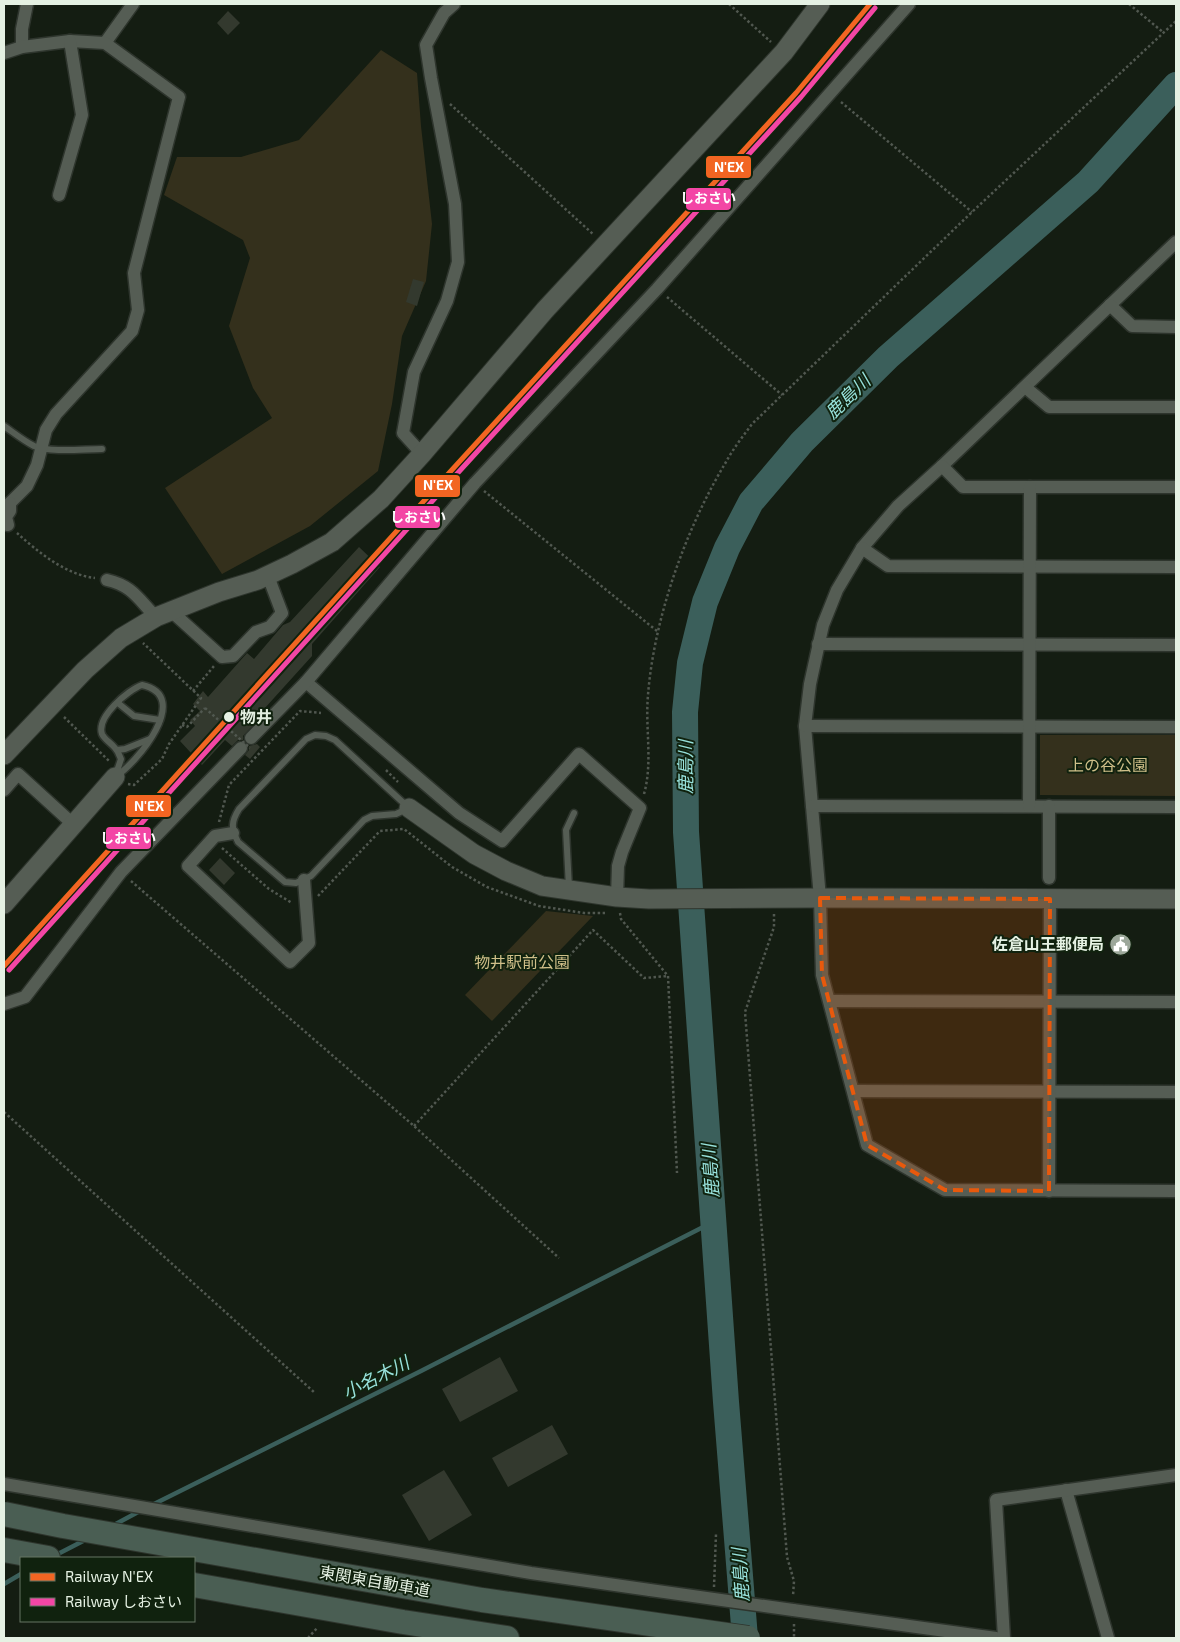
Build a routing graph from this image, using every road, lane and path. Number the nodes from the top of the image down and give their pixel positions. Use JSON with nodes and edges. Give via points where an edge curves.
{"nodes":[{"id":1,"x":27,"y":4,"type":"edge"},
{"id":2,"x":133,"y":4,"type":"edge"},
{"id":3,"x":454,"y":4,"type":"edge"},
{"id":4,"x":728,"y":4,"type":"edge"},
{"id":5,"x":820,"y":4,"type":"edge"},
{"id":6,"x":909,"y":4,"type":"edge"},
{"id":7,"x":1129,"y":4,"type":"edge"},
{"id":8,"x":1176,"y":21,"type":"edge"},
{"id":9,"x":1164,"y":33,"type":"junction"},
{"id":10,"x":70,"y":41,"type":"junction"},
{"id":11,"x":105,"y":43,"type":"junction"},
{"id":12,"x":774,"y":45,"type":"dead end"},
{"id":13,"x":22,"y":47,"type":"junction"},
{"id":14,"x":4,"y":53,"type":"edge"},
{"id":15,"x":434,"y":93,"type":"junction"},
{"id":16,"x":830,"y":94,"type":"junction"},
{"id":17,"x":59,"y":196,"type":"dead end"},
{"id":18,"x":972,"y":212,"type":"junction"},
{"id":19,"x":597,"y":238,"type":"dead end"},
{"id":20,"x":1176,"y":242,"type":"edge"},
{"id":21,"x":658,"y":289,"type":"junction"},
{"id":22,"x":1110,"y":305,"type":"junction"},
{"id":23,"x":1176,"y":327,"type":"edge"},
{"id":24,"x":1025,"y":387,"type":"junction"},
{"id":25,"x":782,"y":395,"type":"junction"},
{"id":26,"x":1176,"y":407,"type":"edge"},
{"id":27,"x":4,"y":426,"type":"edge"},
{"id":28,"x":42,"y":448,"type":"junction"},
{"id":29,"x":102,"y":449,"type":"dead end"},
{"id":30,"x":422,"y":454,"type":"junction"},
{"id":31,"x":942,"y":466,"type":"junction"},
{"id":32,"x":475,"y":483,"type":"junction"},
{"id":33,"x":1030,"y":487,"type":"junction"},
{"id":34,"x":1176,"y":487,"type":"edge"},
{"id":35,"x":7,"y":506,"type":"edge"},
{"id":36,"x":8,"y":526,"type":"joint"},
{"id":37,"x":862,"y":548,"type":"junction"},
{"id":38,"x":1030,"y":566,"type":"junction"},
{"id":39,"x":1176,"y":566,"type":"edge"},
{"id":40,"x":268,"y":576,"type":"junction"},
{"id":41,"x":107,"y":580,"type":"joint"},
{"id":42,"x":164,"y":614,"type":"junction"},
{"id":43,"x":657,"y":631,"type":"junction"},
{"id":44,"x":818,"y":644,"type":"junction"},
{"id":45,"x":1030,"y":645,"type":"junction"},
{"id":46,"x":1176,"y":645,"type":"edge"},
{"id":47,"x":222,"y":657,"type":"junction"},
{"id":48,"x":306,"y":682,"type":"junction"},
{"id":49,"x":193,"y":691,"type":"dead end"},
{"id":50,"x":118,"y":703,"type":"junction"},
{"id":51,"x":63,"y":716,"type":"dead end"},
{"id":52,"x":160,"y":720,"type":"junction"},
{"id":53,"x":182,"y":724,"type":"dead end"},
{"id":54,"x":805,"y":726,"type":"junction"},
{"id":55,"x":1030,"y":727,"type":"junction"},
{"id":56,"x":1176,"y":727,"type":"edge"},
{"id":57,"x":150,"y":739,"type":"junction"},
{"id":58,"x":247,"y":745,"type":"junction"},
{"id":59,"x":117,"y":750,"type":"junction"},
{"id":60,"x":4,"y":755,"type":"edge"},
{"id":61,"x":113,"y":770,"type":"junction"},
{"id":62,"x":4,"y":790,"type":"edge"},
{"id":63,"x":812,"y":806,"type":"junction"},
{"id":64,"x":1029,"y":806,"type":"junction"},
{"id":65,"x":1049,"y":806,"type":"junction"},
{"id":66,"x":1176,"y":807,"type":"edge"},
{"id":67,"x":409,"y":808,"type":"junction"},
{"id":68,"x":640,"y":808,"type":"junction"},
{"id":69,"x":574,"y":813,"type":"dead end"},
{"id":70,"x":74,"y":825,"type":"junction"},
{"id":71,"x":233,"y":833,"type":"junction"},
{"id":72,"x":222,"y":848,"type":"dead end"},
{"id":73,"x":121,"y":872,"type":"junction"},
{"id":74,"x":1049,"y":878,"type":"dead end"},
{"id":75,"x":304,"y":880,"type":"junction"},
{"id":76,"x":570,"y":890,"type":"junction"},
{"id":77,"x":774,"y":898,"type":"junction"},
{"id":78,"x":820,"y":898,"type":"junction"},
{"id":79,"x":1050,"y":899,"type":"junction"},
{"id":80,"x":1176,"y":899,"type":"edge"},
{"id":81,"x":315,"y":900,"type":"dead end"},
{"id":82,"x":4,"y":904,"type":"edge"},
{"id":83,"x":295,"y":905,"type":"dead end"},
{"id":84,"x":619,"y":905,"type":"junction"},
{"id":85,"x":628,"y":914,"type":"dead end"},
{"id":86,"x":668,"y":976,"type":"junction"},
{"id":87,"x":830,"y":1001,"type":"junction"},
{"id":88,"x":1050,"y":1002,"type":"junction"},
{"id":89,"x":1176,"y":1002,"type":"edge"},
{"id":90,"x":4,"y":1004,"type":"edge"},
{"id":91,"x":854,"y":1091,"type":"junction"},
{"id":92,"x":1050,"y":1092,"type":"junction"},
{"id":93,"x":1176,"y":1092,"type":"edge"},
{"id":94,"x":4,"y":1112,"type":"edge"},
{"id":95,"x":414,"y":1126,"type":"junction"},
{"id":96,"x":677,"y":1173,"type":"dead end"},
{"id":97,"x":1049,"y":1191,"type":"junction"},
{"id":98,"x":1176,"y":1191,"type":"edge"},
{"id":99,"x":559,"y":1258,"type":"dead end"},
{"id":100,"x":315,"y":1393,"type":"dead end"},
{"id":101,"x":1176,"y":1475,"type":"edge"},
{"id":102,"x":4,"y":1484,"type":"edge"},
{"id":103,"x":1066,"y":1490,"type":"junction"},
{"id":104,"x":4,"y":1514,"type":"edge"},
{"id":105,"x":4,"y":1550,"type":"edge"},
{"id":106,"x":42,"y":1557,"type":"edge"},
{"id":107,"x":195,"y":1585,"type":"edge"},
{"id":108,"x":793,"y":1610,"type":"junction"},
{"id":109,"x":318,"y":1627,"type":"dead end"},
{"id":110,"x":308,"y":1638,"type":"edge"},
{"id":111,"x":507,"y":1638,"type":"edge"},
{"id":112,"x":748,"y":1638,"type":"edge"},
{"id":113,"x":794,"y":1638,"type":"edge"},
{"id":114,"x":996,"y":1638,"type":"edge"},
{"id":115,"x":1004,"y":1638,"type":"edge"},
{"id":116,"x":1108,"y":1638,"type":"edge"}],
"edges":[{"from":1,"to":13,"type":"street"},
{"from":2,"to":11,"type":"street"},
{"from":3,"to":15,"type":"street","via":[[444,13],[426,45]]},
{"from":4,"to":12,"type":"path"},
{"from":5,"to":30,"type":"street","via":[[784,52],[544,310]]},
{"from":6,"to":16,"type":"street"},
{"from":7,"to":9,"type":"path"},
{"from":8,"to":9,"type":"path"},
{"from":9,"to":18,"type":"path"},
{"from":10,"to":11,"type":"street"},
{"from":10,"to":13,"type":"street"},
{"from":10,"to":17,"type":"street","via":[[82,115]]},
{"from":11,"to":28,"type":"street","via":[[179,97],[134,273],[138,310],[132,331],[56,414],[46,430]]},
{"from":13,"to":14,"type":"street"},
{"from":15,"to":19,"type":"path","via":[[439,94]]},
{"from":15,"to":30,"type":"street","via":[[455,204],[458,262],[447,301],[414,372],[404,433]]},
{"from":16,"to":18,"type":"path"},
{"from":16,"to":21,"type":"street"},
{"from":18,"to":25,"type":"path"},
{"from":20,"to":22,"type":"street"},
{"from":21,"to":25,"type":"path"},
{"from":21,"to":32,"type":"street"},
{"from":22,"to":23,"type":"street","via":[[1132,326]]},
{"from":22,"to":24,"type":"street"},
{"from":24,"to":26,"type":"street","via":[[1049,407]]},
{"from":24,"to":31,"type":"street"},
{"from":25,"to":43,"type":"path","via":[[752,424],[701,508]]},
{"from":27,"to":28,"type":"lane"},
{"from":28,"to":29,"type":"lane"},
{"from":28,"to":35,"type":"street","via":[[27,486]]},
{"from":30,"to":40,"type":"street","via":[[381,499],[332,542]]},
{"from":31,"to":33,"type":"street","via":[[963,486]]},
{"from":31,"to":37,"type":"street","via":[[898,506]]},
{"from":32,"to":43,"type":"path"},
{"from":32,"to":48,"type":"street"},
{"from":33,"to":34,"type":"street"},
{"from":33,"to":38,"type":"street"},
{"from":35,"to":36,"type":"street","via":[[10,511],[6,517]]},
{"from":36,"to":41,"type":"path","via":[[65,568],[86,577]]},
{"from":37,"to":38,"type":"street","via":[[888,566]]},
{"from":37,"to":44,"type":"street","via":[[837,590]]},
{"from":38,"to":39,"type":"street"},
{"from":38,"to":45,"type":"street"},
{"from":40,"to":42,"type":"street"},
{"from":40,"to":47,"type":"street","via":[[282,613],[270,627],[256,632],[233,656]]},
{"from":41,"to":42,"type":"street","via":[[122,584]]},
{"from":42,"to":47,"type":"street"},
{"from":42,"to":60,"type":"street","via":[[116,642]]},
{"from":43,"to":68,"type":"path","via":[[648,696],[648,778]]},
{"from":44,"to":45,"type":"street"},
{"from":44,"to":54,"type":"street"},
{"from":45,"to":46,"type":"street"},
{"from":45,"to":55,"type":"street"},
{"from":47,"to":49,"type":"path"},
{"from":48,"to":58,"type":"street"},
{"from":48,"to":68,"type":"street","via":[[459,812],[502,841],[579,754]]},
{"from":50,"to":52,"type":"lane","via":[[134,716]]},
{"from":50,"to":52,"type":"lane","via":[[133,688],[149,687],[162,701]]},
{"from":50,"to":59,"type":"lane","via":[[105,715],[101,727],[103,736]]},
{"from":51,"to":61,"type":"path"},
{"from":52,"to":57,"type":"lane"},
{"from":53,"to":58,"type":"path","bridge":true,"via":[[187,727],[205,708]]},
{"from":54,"to":55,"type":"street"},
{"from":54,"to":63,"type":"street"},
{"from":55,"to":56,"type":"street"},
{"from":55,"to":64,"type":"street"},
{"from":57,"to":59,"type":"lane"},
{"from":57,"to":61,"type":"lane","via":[[125,771]]},
{"from":58,"to":73,"type":"street"},
{"from":59,"to":61,"type":"lane","via":[[121,759]]},
{"from":61,"to":70,"type":"street"},
{"from":62,"to":70,"type":"street","via":[[18,774]]},
{"from":63,"to":64,"type":"street"},
{"from":63,"to":78,"type":"street"},
{"from":64,"to":65,"type":"street"},
{"from":65,"to":66,"type":"street"},
{"from":65,"to":74,"type":"street"},
{"from":67,"to":71,"type":"lane","via":[[335,740],[315,735],[306,739],[239,810],[232,820]]},
{"from":67,"to":75,"type":"lane","via":[[364,820],[312,876]]},
{"from":67,"to":76,"type":"street","via":[[474,854],[506,871],[542,886]]},
{"from":68,"to":84,"type":"street","via":[[620,859]]},
{"from":69,"to":76,"type":"lane","via":[[566,830]]},
{"from":70,"to":82,"type":"street"},
{"from":71,"to":75,"type":"lane","via":[[238,842],[285,882]]},
{"from":71,"to":75,"type":"street","via":[[215,836],[188,866],[290,962],[309,942]]},
{"from":72,"to":83,"type":"path","via":[[269,889]]},
{"from":73,"to":90,"type":"street","via":[[25,997]]},
{"from":73,"to":95,"type":"path"},
{"from":76,"to":84,"type":"street"},
{"from":77,"to":78,"type":"street"},
{"from":77,"to":84,"type":"street","via":[[650,899]]},
{"from":77,"to":108,"type":"path","via":[[774,927],[745,1012],[787,1557],[794,1581]]},
{"from":78,"to":79,"type":"street"},
{"from":78,"to":87,"type":"street","via":[[822,974]]},
{"from":79,"to":80,"type":"street"},
{"from":79,"to":88,"type":"street"},
{"from":81,"to":84,"type":"path","via":[[380,832],[404,830],[452,867],[487,886],[538,906],[584,913]]},
{"from":84,"to":85,"type":"path"},
{"from":84,"to":86,"type":"path","via":[[622,919]]},
{"from":86,"to":95,"type":"path","via":[[644,978],[593,930]]},
{"from":86,"to":96,"type":"path"},
{"from":87,"to":88,"type":"street"},
{"from":87,"to":91,"type":"street"},
{"from":88,"to":89,"type":"street"},
{"from":88,"to":92,"type":"street"},
{"from":91,"to":92,"type":"street"},
{"from":91,"to":97,"type":"street","via":[[868,1145],[945,1190]]},
{"from":92,"to":93,"type":"street"},
{"from":92,"to":97,"type":"street"},
{"from":94,"to":100,"type":"path"},
{"from":95,"to":99,"type":"path"},
{"from":97,"to":98,"type":"street"},
{"from":101,"to":103,"type":"street"},
{"from":102,"to":108,"type":"street","bridge":true,"via":[[531,1573]]},
{"from":103,"to":115,"type":"street","via":[[996,1500]]},
{"from":103,"to":116,"type":"street"},
{"from":104,"to":112,"type":"highway","name":"東関東自動車道","bridge":true,"via":[[482,1600]]},
{"from":105,"to":106,"type":"highway"},
{"from":107,"to":111,"type":"highway"},
{"from":108,"to":113,"type":"path"},
{"from":108,"to":114,"type":"street"},
{"from":109,"to":110,"type":"path"}]}
